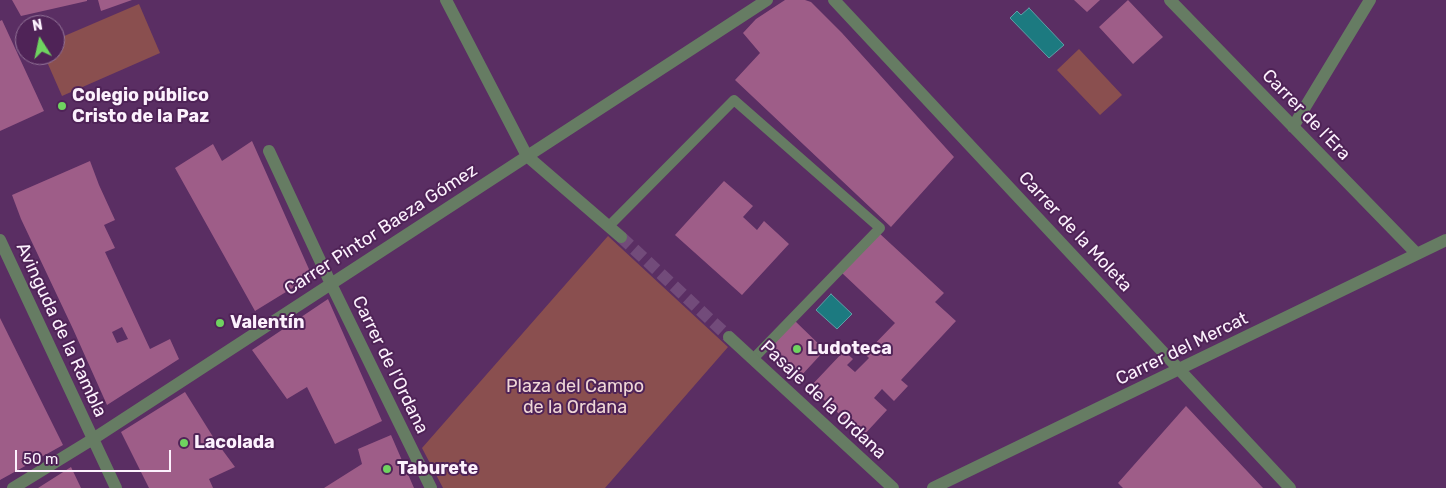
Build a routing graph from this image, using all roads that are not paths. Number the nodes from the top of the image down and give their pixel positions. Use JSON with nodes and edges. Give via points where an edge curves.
{"nodes":[{"id":1,"x":446,"y":0,"type":"edge"},
{"id":2,"x":766,"y":0,"type":"edge"},
{"id":3,"x":834,"y":0,"type":"edge"},
{"id":4,"x":1170,"y":0,"type":"edge"},
{"id":5,"x":1370,"y":0,"type":"edge"},
{"id":6,"x":1293,"y":127,"type":"junction"},
{"id":7,"x":269,"y":151,"type":"dead end"},
{"id":8,"x":527,"y":156,"type":"junction"},
{"id":9,"x":608,"y":226,"type":"junction"},
{"id":10,"x":621,"y":237,"type":"tunnel mouth"},
{"id":11,"x":0,"y":240,"type":"edge"},
{"id":12,"x":1446,"y":240,"type":"edge"},
{"id":13,"x":1417,"y":254,"type":"junction"},
{"id":14,"x":331,"y":284,"type":"junction"},
{"id":15,"x":729,"y":337,"type":"tunnel mouth"},
{"id":16,"x":753,"y":360,"type":"junction"},
{"id":17,"x":1179,"y":370,"type":"junction"},
{"id":18,"x":93,"y":439,"type":"junction"},
{"id":19,"x":13,"y":488,"type":"edge"},
{"id":20,"x":116,"y":488,"type":"edge"},
{"id":21,"x":430,"y":488,"type":"edge"},
{"id":22,"x":893,"y":488,"type":"edge"},
{"id":23,"x":933,"y":488,"type":"edge"},
{"id":24,"x":1290,"y":488,"type":"edge"}],
"edges":[{"from":1,"to":8,"type":"street"},
{"from":2,"to":8,"type":"street","name":"Carrer Pintor Baeza Gómez"},
{"from":3,"to":17,"type":"street","name":"Carrer de la Moleta"},
{"from":4,"to":6,"type":"street","name":"Carrer de l’Era"},
{"from":5,"to":6,"type":"street"},
{"from":6,"to":13,"type":"street","name":"Carrer de l’Era"},
{"from":7,"to":14,"type":"street","name":"Carrer de l'Ordana"},
{"from":8,"to":9,"type":"street"},
{"from":8,"to":14,"type":"street","name":"Carrer Pintor Baeza Gómez"},
{"from":9,"to":10,"type":"street"},
{"from":9,"to":16,"type":"lane","via":[[734,100],[880,228]]},
{"from":11,"to":18,"type":"street","name":"Avinguda de la Rambla"},
{"from":12,"to":13,"type":"street","name":"Carrer del Mercat"},
{"from":13,"to":17,"type":"street","name":"Carrer del Mercat"},
{"from":14,"to":18,"type":"street","name":"Carrer Pintor Baeza Gómez"},
{"from":14,"to":21,"type":"street","name":"Carrer de l'Ordana"},
{"from":15,"to":16,"type":"street","name":"Pasaje de la Ordana"},
{"from":16,"to":22,"type":"street","name":"Pasaje de la Ordana"},
{"from":17,"to":23,"type":"street","name":"Carrer del Mercat"},
{"from":17,"to":24,"type":"street","name":"Carrer de la Moleta"},
{"from":18,"to":19,"type":"street","name":"Carrer Pintor Baeza Gómez"},
{"from":18,"to":20,"type":"street","name":"Avinguda de la Rambla"}]}
